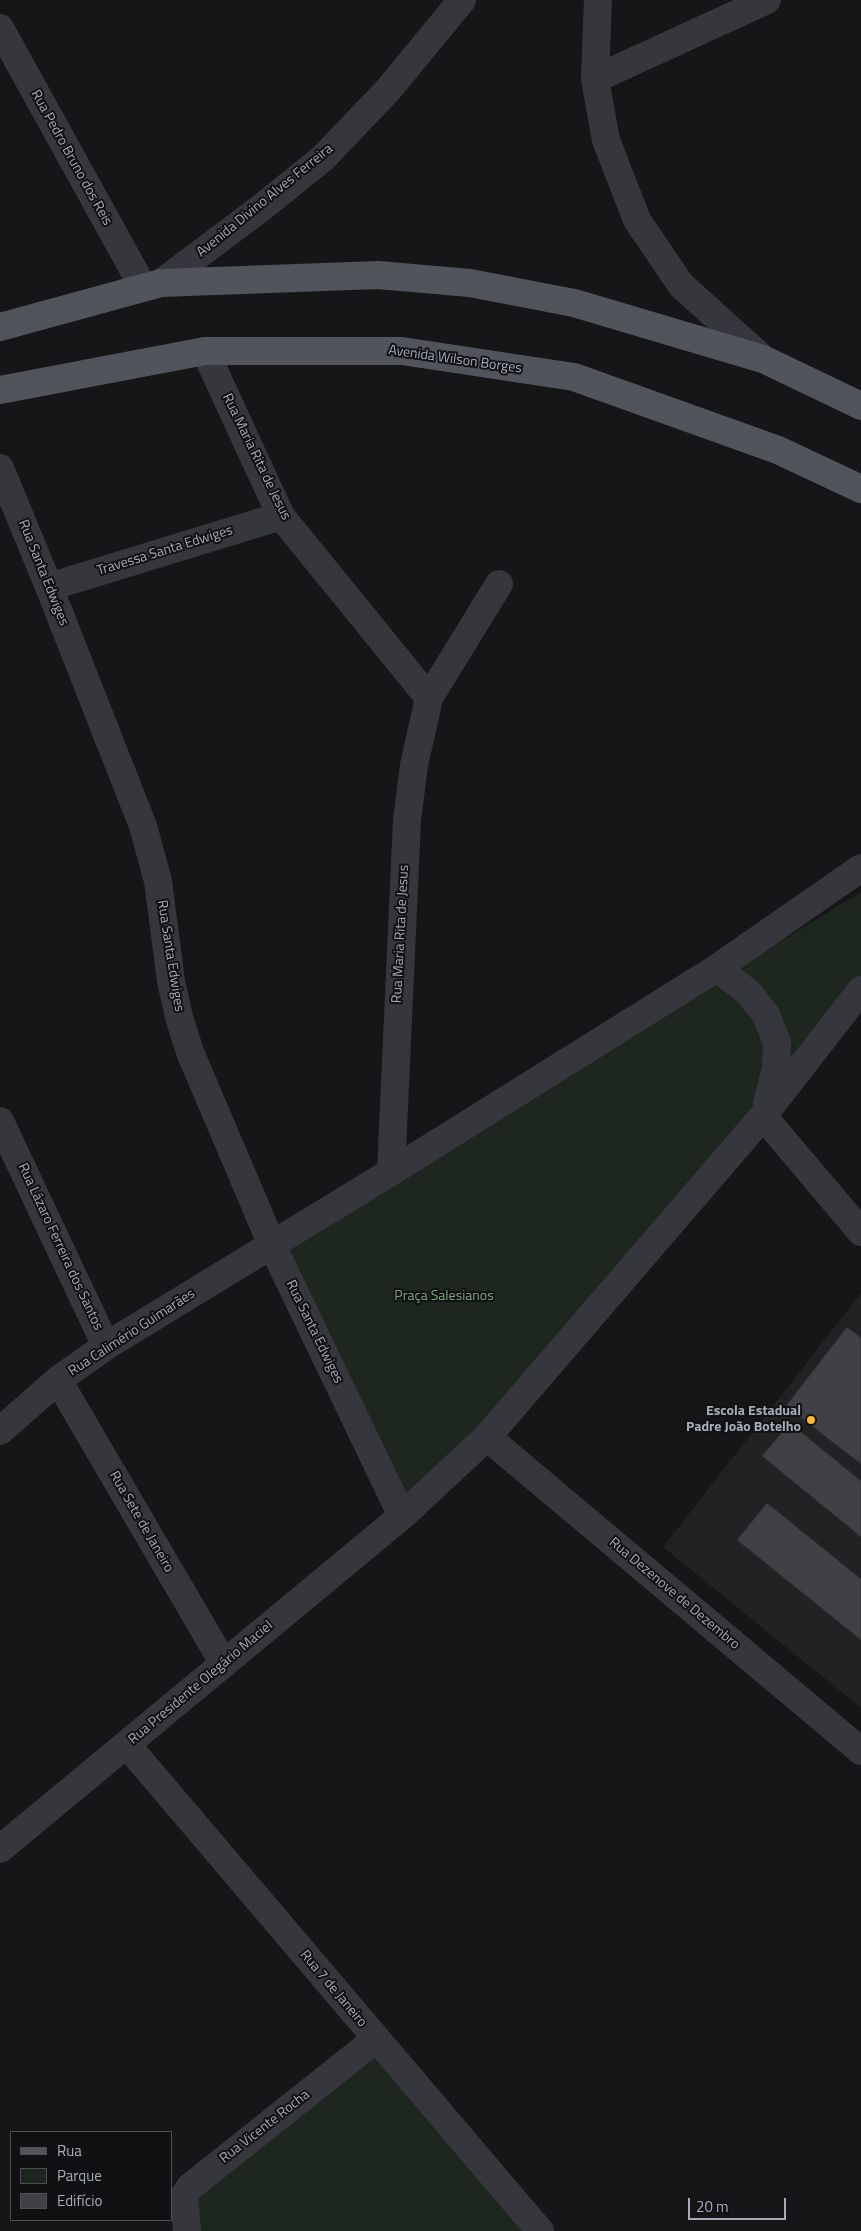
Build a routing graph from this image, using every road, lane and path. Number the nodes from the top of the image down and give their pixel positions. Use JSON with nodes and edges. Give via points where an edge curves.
{"nodes":[{"id":1,"x":462,"y":0,"type":"edge"},
{"id":2,"x":598,"y":0,"type":"edge"},
{"id":3,"x":767,"y":0,"type":"edge"},
{"id":4,"x":0,"y":28,"type":"edge"},
{"id":5,"x":595,"y":79,"type":"junction"},
{"id":6,"x":152,"y":285,"type":"junction"},
{"id":7,"x":0,"y":327,"type":"edge"},
{"id":8,"x":205,"y":351,"type":"junction"},
{"id":9,"x":763,"y":359,"type":"junction"},
{"id":10,"x":0,"y":390,"type":"edge"},
{"id":11,"x":861,"y":406,"type":"edge"},
{"id":12,"x":0,"y":468,"type":"edge"},
{"id":13,"x":861,"y":489,"type":"edge"},
{"id":14,"x":281,"y":516,"type":"junction"},
{"id":15,"x":499,"y":584,"type":"dead end"},
{"id":16,"x":49,"y":587,"type":"junction"},
{"id":17,"x":429,"y":698,"type":"junction"},
{"id":18,"x":861,"y":868,"type":"edge"},
{"id":19,"x":717,"y":968,"type":"junction"},
{"id":20,"x":861,"y":990,"type":"edge"},
{"id":21,"x":763,"y":1116,"type":"junction"},
{"id":22,"x":0,"y":1121,"type":"edge"},
{"id":23,"x":391,"y":1172,"type":"junction"},
{"id":24,"x":861,"y":1232,"type":"edge"},
{"id":25,"x":272,"y":1245,"type":"junction"},
{"id":26,"x":106,"y":1346,"type":"junction"},
{"id":27,"x":58,"y":1380,"type":"junction"},
{"id":28,"x":0,"y":1431,"type":"edge"},
{"id":29,"x":488,"y":1437,"type":"junction"},
{"id":30,"x":402,"y":1516,"type":"junction"},
{"id":31,"x":224,"y":1664,"type":"junction"},
{"id":32,"x":127,"y":1745,"type":"junction"},
{"id":33,"x":861,"y":1751,"type":"edge"},
{"id":34,"x":0,"y":1850,"type":"edge"},
{"id":35,"x":376,"y":2039,"type":"junction"},
{"id":36,"x":187,"y":2231,"type":"edge"},
{"id":37,"x":540,"y":2231,"type":"edge"}],
"edges":[{"from":1,"to":6,"type":"street","name":"Avenida Divino Alves Ferreira","via":[[388,90],[323,158],[261,208]]},
{"from":2,"to":5,"type":"street"},
{"from":3,"to":5,"type":"street"},
{"from":4,"to":6,"type":"street","name":"Rua Pedro Bruno dos Reis"},
{"from":5,"to":9,"type":"street","via":[[606,140],[637,220],[681,285]]},
{"from":6,"to":7,"type":"main road"},
{"from":6,"to":9,"type":"main road","via":[[378,275],[470,283],[574,302]]},
{"from":8,"to":10,"type":"main road","name":"Avenida Wilson Borges"},
{"from":8,"to":13,"type":"main road","name":"Avenida Wilson Borges","via":[[402,351],[574,377],[778,450]]},
{"from":8,"to":14,"type":"street","name":"Rua Maria Rita de Jesus"},
{"from":9,"to":11,"type":"main road"},
{"from":12,"to":16,"type":"street","name":"Rua Santa Edwiges"},
{"from":14,"to":16,"type":"street","name":"Travessa Santa Edwiges"},
{"from":14,"to":17,"type":"street","name":"Rua Maria Rita de Jesus"},
{"from":15,"to":17,"type":"street","name":"Rua Maria Rita de Jesus"},
{"from":16,"to":25,"type":"street","name":"Rua Santa Edwiges","via":[[143,826],[158,881],[171,982],[190,1052]]},
{"from":17,"to":23,"type":"street","name":"Rua Maria Rita de Jesus","via":[[414,765],[407,820]]},
{"from":18,"to":19,"type":"street"},
{"from":19,"to":21,"type":"street","via":[[749,993],[766,1015],[777,1042],[776,1069]]},
{"from":19,"to":23,"type":"street"},
{"from":20,"to":21,"type":"street"},
{"from":21,"to":24,"type":"street"},
{"from":21,"to":29,"type":"street"},
{"from":22,"to":26,"type":"street","name":"Rua Lázaro Ferreira dos Santos"},
{"from":23,"to":25,"type":"street"},
{"from":25,"to":26,"type":"street","name":"Rua Calimério Guimarães"},
{"from":25,"to":30,"type":"street","name":"Rua Santa Edwiges"},
{"from":26,"to":27,"type":"street","name":"Rua Calimério Guimarães"},
{"from":27,"to":28,"type":"street","name":"Rua Calimério Guimarães"},
{"from":27,"to":31,"type":"street","name":"Rua Sete de Janeiro"},
{"from":29,"to":30,"type":"street"},
{"from":29,"to":33,"type":"street","name":"Rua Dezenove de Dezembro"},
{"from":30,"to":31,"type":"street","name":"Rua Presidente Olegário Maciel"},
{"from":31,"to":32,"type":"street","name":"Rua Presidente Olegário Maciel"},
{"from":32,"to":34,"type":"street","name":"Rua Presidente Olegário Maciel"},
{"from":32,"to":35,"type":"street","name":"Rua 7 de Janeiro"},
{"from":35,"to":36,"type":"street","name":"Rua Vicente Rocha","via":[[190,2186],[184,2196]]},
{"from":35,"to":37,"type":"street","name":"Rua 7 de Janeiro"}]}
